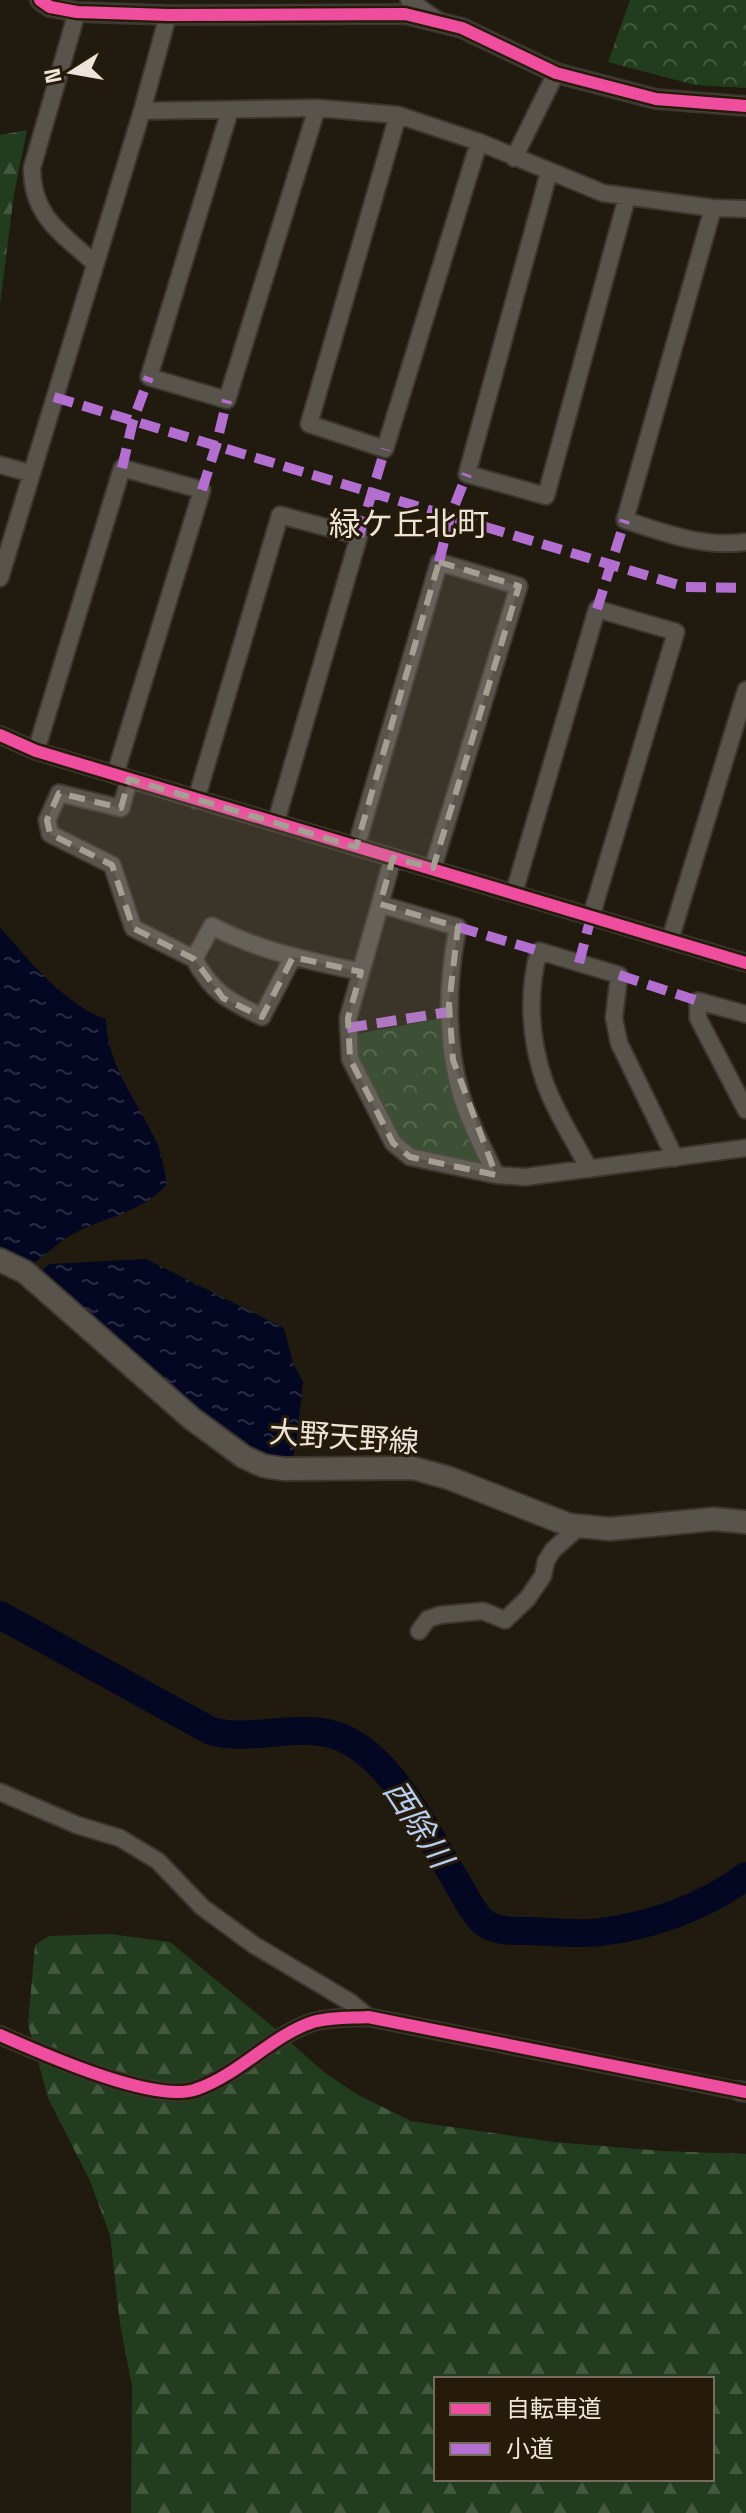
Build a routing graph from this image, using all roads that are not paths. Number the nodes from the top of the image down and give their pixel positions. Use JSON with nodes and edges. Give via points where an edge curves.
{"nodes":[{"id":1,"x":40,"y":0,"type":"edge"},
{"id":2,"x":409,"y":0,"type":"edge"},
{"id":3,"x":77,"y":12,"type":"junction"},
{"id":4,"x":168,"y":15,"type":"junction"},
{"id":5,"x":437,"y":21,"type":"junction"},
{"id":6,"x":556,"y":73,"type":"junction"},
{"id":7,"x":746,"y":106,"type":"edge"},
{"id":8,"x":317,"y":108,"type":"junction"},
{"id":9,"x":230,"y":110,"type":"junction"},
{"id":10,"x":142,"y":111,"type":"junction"},
{"id":11,"x":398,"y":115,"type":"junction"},
{"id":12,"x":479,"y":142,"type":"junction"},
{"id":13,"x":514,"y":158,"type":"junction"},
{"id":14,"x":549,"y":172,"type":"junction"},
{"id":15,"x":627,"y":197,"type":"junction"},
{"id":16,"x":713,"y":208,"type":"junction"},
{"id":17,"x":746,"y":209,"type":"edge"},
{"id":18,"x":94,"y":263,"type":"junction"},
{"id":19,"x":0,"y":465,"type":"edge"},
{"id":20,"x":30,"y":473,"type":"junction"},
{"id":21,"x":746,"y":542,"type":"edge"},
{"id":22,"x":0,"y":578,"type":"edge"},
{"id":23,"x":746,"y":690,"type":"edge"},
{"id":24,"x":0,"y":735,"type":"edge"},
{"id":25,"x":36,"y":751,"type":"junction"},
{"id":26,"x":122,"y":777,"type":"junction"},
{"id":27,"x":196,"y":800,"type":"junction"},
{"id":28,"x":276,"y":822,"type":"junction"},
{"id":29,"x":356,"y":847,"type":"junction"},
{"id":30,"x":393,"y":858,"type":"junction"},
{"id":31,"x":433,"y":868,"type":"junction"},
{"id":32,"x":514,"y":893,"type":"junction"},
{"id":33,"x":380,"y":904,"type":"junction"},
{"id":34,"x":591,"y":917,"type":"junction"},
{"id":35,"x":670,"y":940,"type":"junction"},
{"id":36,"x":293,"y":957,"type":"junction"},
{"id":37,"x":194,"y":959,"type":"junction"},
{"id":38,"x":746,"y":963,"type":"edge"},
{"id":39,"x":361,"y":972,"type":"junction"},
{"id":40,"x":746,"y":1014,"type":"edge"},
{"id":41,"x":746,"y":1110,"type":"edge"},
{"id":42,"x":746,"y":1148,"type":"edge"},
{"id":43,"x":675,"y":1158,"type":"junction"},
{"id":44,"x":589,"y":1169,"type":"junction"},
{"id":45,"x":496,"y":1175,"type":"junction"},
{"id":46,"x":0,"y":1260,"type":"edge"},
{"id":47,"x":746,"y":1522,"type":"edge"},
{"id":48,"x":580,"y":1526,"type":"junction"},
{"id":49,"x":419,"y":1631,"type":"dead end"},
{"id":50,"x":0,"y":1792,"type":"edge"},
{"id":51,"x":368,"y":2017,"type":"junction"},
{"id":52,"x":0,"y":2035,"type":"edge"},
{"id":53,"x":742,"y":2092,"type":"edge"}],
"edges":[{"from":1,"to":3,"type":"street"},
{"from":2,"to":5,"type":"street"},
{"from":3,"to":4,"type":"street"},
{"from":3,"to":18,"type":"street","via":[[32,168],[32,186],[46,217]]},
{"from":4,"to":5,"type":"street","via":[[364,13]]},
{"from":4,"to":10,"type":"street"},
{"from":5,"to":6,"type":"street"},
{"from":6,"to":7,"type":"street","via":[[656,99]]},
{"from":6,"to":13,"type":"street"},
{"from":8,"to":9,"type":"street"},
{"from":8,"to":9,"type":"street","via":[[227,400],[149,377]]},
{"from":8,"to":11,"type":"street"},
{"from":9,"to":10,"type":"street"},
{"from":10,"to":18,"type":"street"},
{"from":11,"to":12,"type":"street"},
{"from":11,"to":12,"type":"street","via":[[309,424],[385,449]]},
{"from":12,"to":13,"type":"street"},
{"from":13,"to":14,"type":"street"},
{"from":14,"to":15,"type":"street"},
{"from":14,"to":15,"type":"street","via":[[467,474],[546,496]]},
{"from":15,"to":16,"type":"street"},
{"from":16,"to":17,"type":"street"},
{"from":16,"to":21,"type":"street","via":[[625,520],[687,540],[722,546]]},
{"from":18,"to":20,"type":"street"},
{"from":19,"to":20,"type":"street"},
{"from":20,"to":22,"type":"street"},
{"from":23,"to":35,"type":"street"},
{"from":24,"to":25,"type":"street"},
{"from":25,"to":26,"type":"street"},
{"from":25,"to":26,"type":"street","via":[[122,468],[202,490]]},
{"from":26,"to":27,"type":"street"},
{"from":26,"to":37,"type":"street","via":[[121,808],[59,793],[47,820],[50,834],[112,865],[133,928]]},
{"from":27,"to":28,"type":"street"},
{"from":27,"to":28,"type":"street","via":[[280,515],[359,536]]},
{"from":28,"to":29,"type":"street"},
{"from":29,"to":30,"type":"street"},
{"from":29,"to":31,"type":"street","via":[[439,562],[519,586]]},
{"from":30,"to":31,"type":"street"},
{"from":30,"to":33,"type":"street"},
{"from":31,"to":32,"type":"street"},
{"from":32,"to":34,"type":"street"},
{"from":32,"to":34,"type":"street","via":[[597,609],[676,632]]},
{"from":33,"to":39,"type":"street"},
{"from":33,"to":45,"type":"street","via":[[458,927],[449,1004],[453,1060],[462,1097]]},
{"from":34,"to":35,"type":"street"},
{"from":35,"to":38,"type":"street"},
{"from":36,"to":37,"type":"street","via":[[242,942],[212,926]]},
{"from":36,"to":37,"type":"street","via":[[262,1017],[223,998]]},
{"from":36,"to":39,"type":"street"},
{"from":39,"to":45,"type":"street","via":[[348,1018],[350,1059],[393,1143],[410,1157]]},
{"from":40,"to":41,"type":"street","via":[[698,1001],[698,1018]]},
{"from":42,"to":43,"type":"street"},
{"from":43,"to":44,"type":"street"},
{"from":43,"to":44,"type":"street","via":[[619,1043],[614,1018],[619,975],[539,951],[531,996],[544,1082]]},
{"from":44,"to":45,"type":"street"},
{"from":46,"to":48,"type":"main road","name":"大野天野線","via":[[25,1272],[191,1418],[244,1457],[284,1469],[413,1468]]},
{"from":47,"to":48,"type":"main road","name":"大野天野線"},
{"from":48,"to":49,"type":"street","via":[[553,1550],[535,1588],[505,1620],[483,1611],[440,1615],[428,1619]]},
{"from":50,"to":51,"type":"street","via":[[120,1838],[145,1853],[243,1938]]},
{"from":51,"to":52,"type":"street","via":[[316,2021],[196,2090],[165,2093],[74,2068]]},
{"from":51,"to":53,"type":"street"}]}
